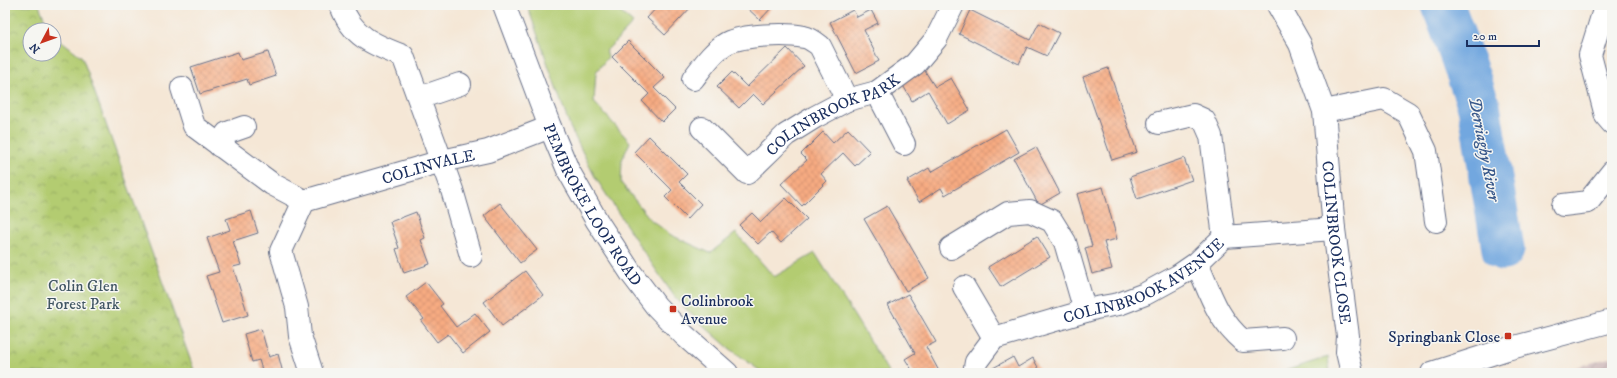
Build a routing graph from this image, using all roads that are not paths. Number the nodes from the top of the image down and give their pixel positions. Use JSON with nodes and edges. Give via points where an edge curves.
{"nodes":[{"id":1,"x":341,"y":5,"type":"edge"},
{"id":2,"x":504,"y":5,"type":"edge"},
{"id":3,"x":953,"y":5,"type":"edge"},
{"id":4,"x":1278,"y":5,"type":"edge"},
{"id":5,"x":1605,"y":8,"type":"edge"},
{"id":6,"x":693,"y":79,"type":"dead end"},
{"id":7,"x":460,"y":84,"type":"dead end"},
{"id":8,"x":182,"y":88,"type":"dead end"},
{"id":9,"x":877,"y":92,"type":"junction"},
{"id":10,"x":418,"y":98,"type":"junction"},
{"id":11,"x":847,"y":100,"type":"junction"},
{"id":12,"x":1324,"y":111,"type":"junction"},
{"id":13,"x":1159,"y":122,"type":"dead end"},
{"id":14,"x":1612,"y":123,"type":"edge"},
{"id":15,"x":244,"y":127,"type":"dead end"},
{"id":16,"x":550,"y":127,"type":"junction"},
{"id":17,"x":702,"y":128,"type":"dead end"},
{"id":18,"x":904,"y":144,"type":"dead end"},
{"id":19,"x":220,"y":146,"type":"junction"},
{"id":20,"x":442,"y":161,"type":"junction"},
{"id":21,"x":1610,"y":175,"type":"edge"},
{"id":22,"x":304,"y":201,"type":"junction"},
{"id":23,"x":1563,"y":205,"type":"dead end"},
{"id":24,"x":1436,"y":221,"type":"dead end"},
{"id":25,"x":1334,"y":229,"type":"junction"},
{"id":26,"x":1224,"y":237,"type":"junction"},
{"id":27,"x":951,"y":248,"type":"dead end"},
{"id":28,"x":471,"y":256,"type":"dead end"},
{"id":29,"x":1197,"y":263,"type":"junction"},
{"id":30,"x":964,"y":287,"type":"dead end"},
{"id":31,"x":1085,"y":311,"type":"junction"},
{"id":32,"x":1612,"y":321,"type":"edge"},
{"id":33,"x":994,"y":338,"type":"junction"},
{"id":34,"x":1282,"y":338,"type":"dead end"},
{"id":35,"x":312,"y":373,"type":"edge"},
{"id":36,"x":727,"y":373,"type":"edge"},
{"id":37,"x":974,"y":373,"type":"edge"},
{"id":38,"x":1352,"y":373,"type":"edge"},
{"id":39,"x":1432,"y":373,"type":"edge"}],
"edges":[{"from":1,"to":10,"type":"street","via":[[345,18],[360,35],[403,56]]},
{"from":2,"to":16,"type":"street","name":"PEMBROKE LOOP ROAD"},
{"from":3,"to":9,"type":"street","name":"COLINBROOK PARK","via":[[936,39],[915,64]]},
{"from":4,"to":12,"type":"street","name":"COLINBROOK CLOSE","via":[[1300,44]]},
{"from":5,"to":14,"type":"street","via":[[1590,54],[1606,116]]},
{"from":6,"to":11,"type":"street","via":[[714,54],[726,44],[740,38],[803,37],[813,40],[820,46]]},
{"from":7,"to":10,"type":"street"},
{"from":8,"to":19,"type":"street","via":[[194,126]]},
{"from":9,"to":11,"type":"street","name":"COLINBROOK PARK"},
{"from":9,"to":18,"type":"street"},
{"from":10,"to":20,"type":"street"},
{"from":11,"to":17,"type":"street","name":"COLINBROOK PARK","via":[[786,135],[747,173]]},
{"from":12,"to":24,"type":"street","via":[[1384,99],[1408,113],[1426,151]]},
{"from":12,"to":25,"type":"street","name":"COLINBROOK CLOSE"},
{"from":13,"to":26,"type":"street","via":[[1193,115],[1204,120],[1211,136]]},
{"from":15,"to":19,"type":"street","via":[[227,133]]},
{"from":16,"to":20,"type":"street","name":"COLINVALE","via":[[488,151]]},
{"from":16,"to":36,"type":"street","name":"PEMBROKE LOOP ROAD","via":[[568,170],[593,215],[631,273],[656,306],[679,330]]},
{"from":19,"to":22,"type":"street","via":[[272,184]]},
{"from":20,"to":22,"type":"street","name":"COLINVALE"},
{"from":20,"to":28,"type":"street"},
{"from":21,"to":23,"type":"street","via":[[1588,202]]},
{"from":22,"to":35,"type":"street","via":[[281,251],[298,308],[300,336]]},
{"from":25,"to":26,"type":"street","name":"COLINBROOK AVENUE"},
{"from":25,"to":38,"type":"street","name":"COLINBROOK CLOSE","via":[[1348,336],[1347,352]]},
{"from":26,"to":29,"type":"street","name":"COLINBROOK AVENUE"},
{"from":27,"to":31,"type":"street","via":[[1008,213],[1030,211],[1052,221],[1065,242]]},
{"from":29,"to":31,"type":"street","name":"COLINBROOK AVENUE","via":[[1145,294],[1119,304]]},
{"from":29,"to":34,"type":"street","via":[[1219,314],[1231,331],[1243,341]]},
{"from":30,"to":33,"type":"street"},
{"from":31,"to":33,"type":"street","name":"COLINBROOK AVENUE"},
{"from":32,"to":39,"type":"street","via":[[1507,349]]},
{"from":33,"to":37,"type":"street","via":[[976,362]]}]}
